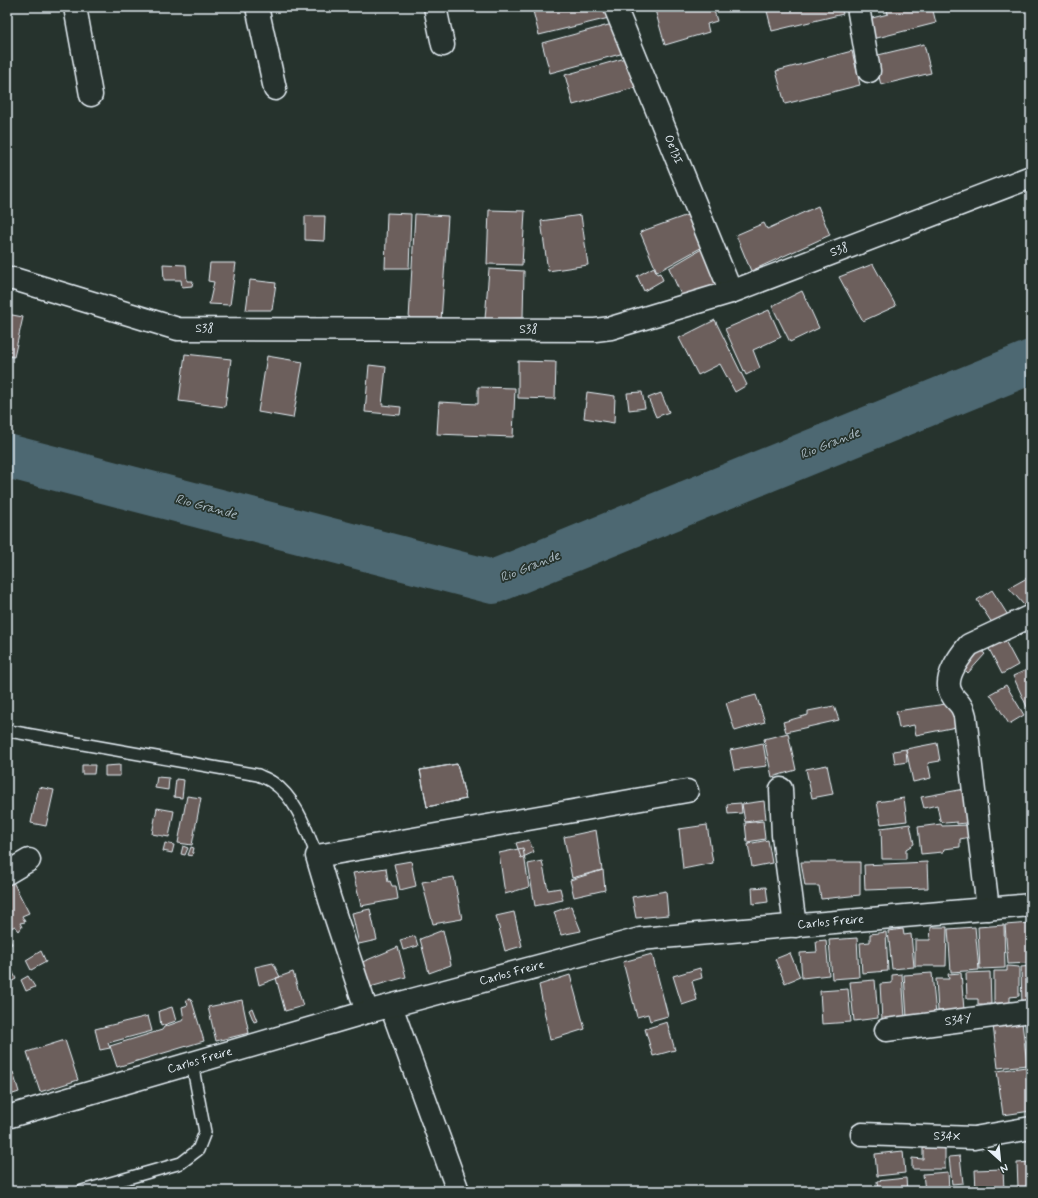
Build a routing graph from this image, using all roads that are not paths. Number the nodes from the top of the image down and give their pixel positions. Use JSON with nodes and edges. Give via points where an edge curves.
{"nodes":[{"id":1,"x":75,"y":7,"type":"edge"},
{"id":2,"x":257,"y":7,"type":"edge"},
{"id":3,"x":435,"y":7,"type":"edge"},
{"id":4,"x":616,"y":7,"type":"edge"},
{"id":5,"x":858,"y":7,"type":"edge"},
{"id":6,"x":443,"y":45,"type":"dead end"},
{"id":7,"x":869,"y":71,"type":"dead end"},
{"id":8,"x":276,"y":89,"type":"dead end"},
{"id":9,"x":91,"y":95,"type":"dead end"},
{"id":10,"x":1031,"y":177,"type":"edge"},
{"id":11,"x":7,"y":279,"type":"edge"},
{"id":12,"x":731,"y":292,"type":"junction"},
{"id":13,"x":1031,"y":616,"type":"edge"},
{"id":14,"x":9,"y":731,"type":"dead end"},
{"id":15,"x":781,"y":789,"type":"dead end"},
{"id":16,"x":686,"y":791,"type":"dead end"},
{"id":17,"x":317,"y":856,"type":"junction"},
{"id":18,"x":29,"y":860,"type":"dead end"},
{"id":19,"x":7,"y":874,"type":"edge"},
{"id":20,"x":1031,"y":905,"type":"edge"},
{"id":21,"x":988,"y":909,"type":"junction"},
{"id":22,"x":794,"y":926,"type":"junction"},
{"id":23,"x":391,"y":1006,"type":"junction"},
{"id":24,"x":1031,"y":1011,"type":"edge"},
{"id":25,"x":367,"y":1012,"type":"junction"},
{"id":26,"x":886,"y":1030,"type":"dead end"},
{"id":27,"x":192,"y":1063,"type":"junction"},
{"id":28,"x":7,"y":1117,"type":"edge"},
{"id":29,"x":1031,"y":1128,"type":"edge"},
{"id":30,"x":862,"y":1134,"type":"dead end"},
{"id":31,"x":82,"y":1191,"type":"edge"},
{"id":32,"x":458,"y":1191,"type":"edge"}],
"edges":[{"from":1,"to":9,"type":"street"},
{"from":2,"to":8,"type":"street"},
{"from":3,"to":6,"type":"street"},
{"from":4,"to":12,"type":"street","name":"Oe13I"},
{"from":5,"to":7,"type":"street"},
{"from":10,"to":12,"type":"street","name":"S38"},
{"from":11,"to":12,"type":"street","name":"S38","via":[[178,329],[595,330],[611,328]]},
{"from":13,"to":21,"type":"street","via":[[969,645],[949,679],[950,692],[961,704],[965,716]]},
{"from":14,"to":17,"type":"lane","via":[[258,775],[272,782],[287,796],[306,828]]},
{"from":15,"to":22,"type":"street","via":[[783,835]]},
{"from":16,"to":17,"type":"street"},
{"from":17,"to":25,"type":"street"},
{"from":18,"to":19,"type":"street"},
{"from":20,"to":21,"type":"street","name":"Carlos Freire"},
{"from":21,"to":22,"type":"street","name":"Carlos Freire"},
{"from":22,"to":23,"type":"street","name":"Carlos Freire","via":[[640,939]]},
{"from":23,"to":25,"type":"street","name":"Carlos Freire"},
{"from":23,"to":32,"type":"street"},
{"from":24,"to":26,"type":"street","name":"S34Y"},
{"from":25,"to":27,"type":"street","name":"Carlos Freire"},
{"from":27,"to":28,"type":"street","name":"Carlos Freire"},
{"from":27,"to":31,"type":"lane","via":[[205,1132],[198,1150],[181,1163]]},
{"from":29,"to":30,"type":"street","name":"S34X","via":[[974,1138]]}]}
